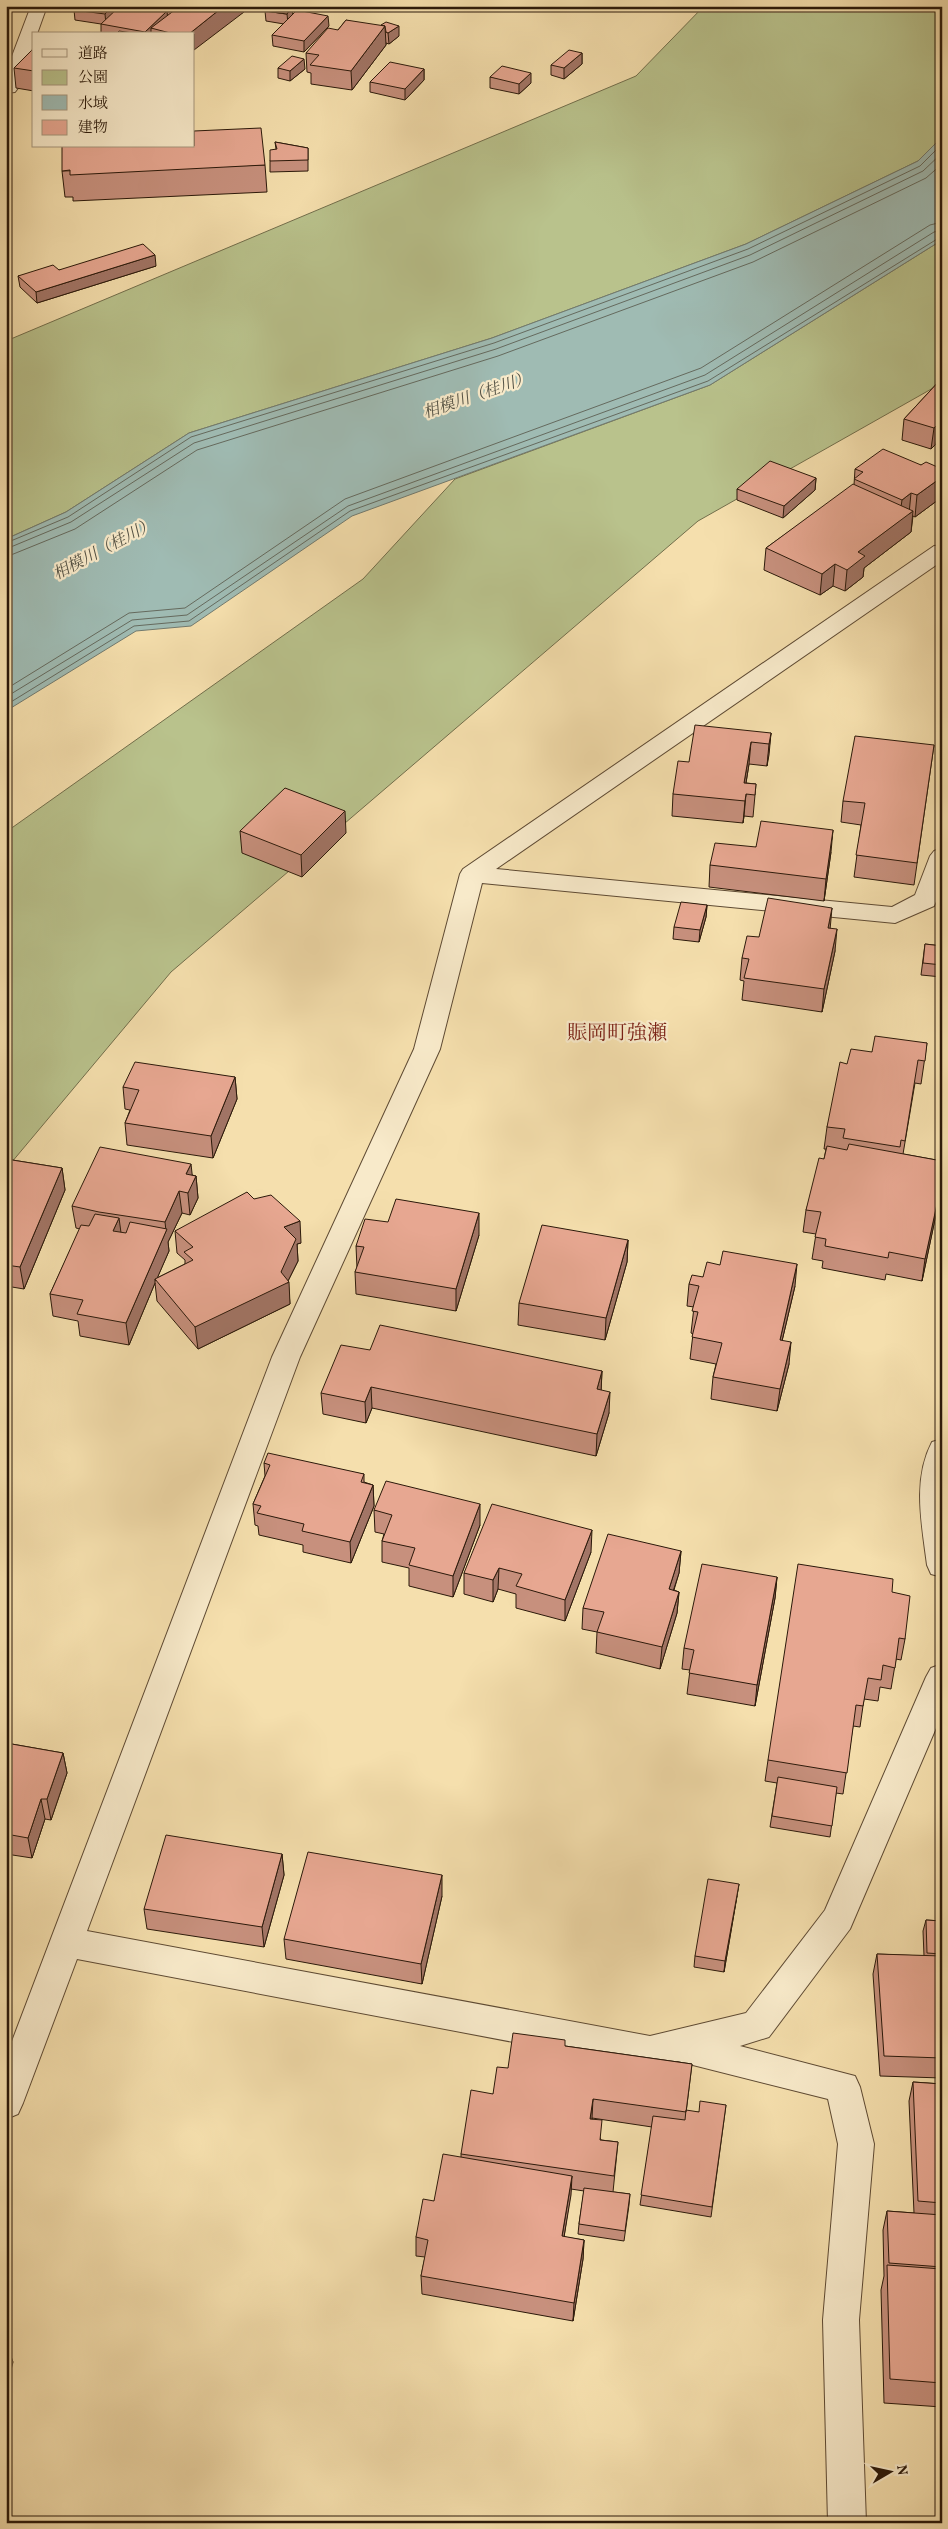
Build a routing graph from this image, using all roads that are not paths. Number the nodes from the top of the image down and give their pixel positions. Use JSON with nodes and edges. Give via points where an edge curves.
{"nodes":[{"id":1,"x":39,"y":6,"type":"edge"},
{"id":2,"x":8,"y":88,"type":"dead end"},
{"id":3,"x":942,"y":551,"type":"edge"},
{"id":4,"x":942,"y":856,"type":"edge"},
{"id":5,"x":472,"y":874,"type":"junction"},
{"id":6,"x":942,"y":1450,"type":"edge"},
{"id":7,"x":942,"y":1565,"type":"edge"},
{"id":8,"x":942,"y":1677,"type":"edge"},
{"id":9,"x":65,"y":1942,"type":"junction"},
{"id":10,"x":676,"y":2045,"type":"junction"},
{"id":11,"x":6,"y":2103,"type":"edge"},
{"id":12,"x":847,"y":2523,"type":"edge"}],
"edges":[{"from":1,"to":2,"type":"street"},
{"from":3,"to":5,"type":"street"},
{"from":4,"to":5,"type":"street","via":[[925,900],[895,915]]},
{"from":5,"to":9,"type":"street","via":[[427,1049],[286,1357]]},
{"from":6,"to":7,"type":"street","via":[[932,1498]]},
{"from":8,"to":10,"type":"street","via":[[838,1919],[757,2026]]},
{"from":9,"to":10,"type":"street","via":[[650,2052]]},
{"from":9,"to":11,"type":"street"},
{"from":10,"to":12,"type":"street","via":[[842,2087],[856,2144],[841,2320]]}]}
